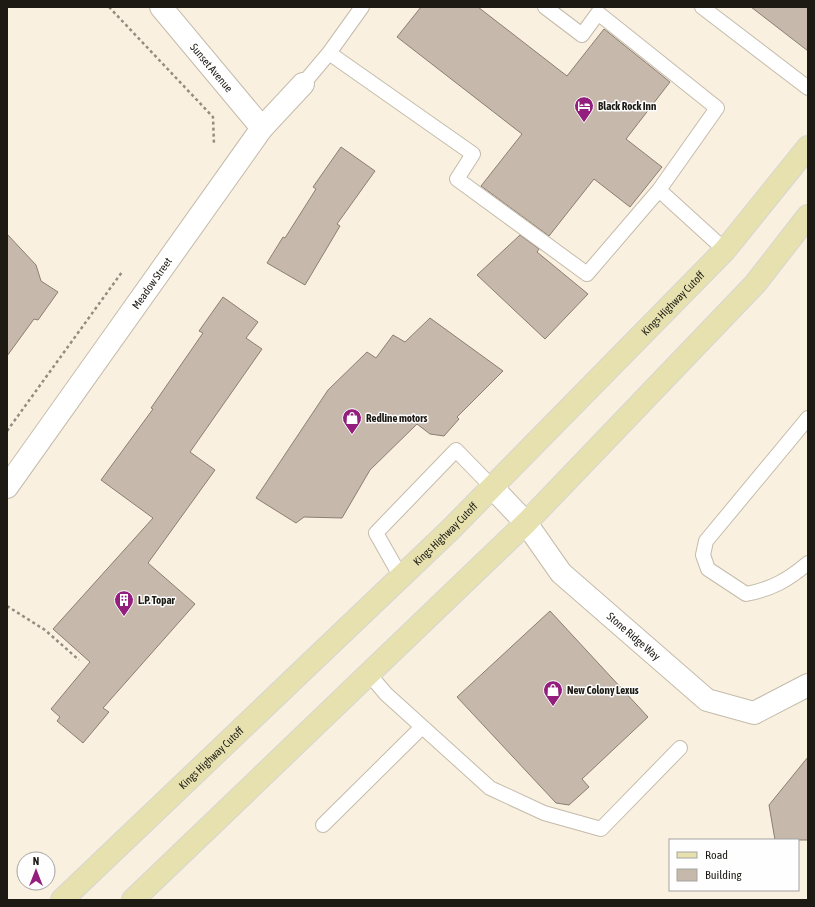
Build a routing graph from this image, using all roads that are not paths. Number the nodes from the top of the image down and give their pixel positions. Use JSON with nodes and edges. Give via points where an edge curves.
{"nodes":[{"id":1,"x":161,"y":7,"type":"edge"},
{"id":2,"x":362,"y":7,"type":"edge"},
{"id":3,"x":545,"y":7,"type":"edge"},
{"id":4,"x":702,"y":7,"type":"edge"},
{"id":5,"x":329,"y":53,"type":"junction"},
{"id":6,"x":304,"y":84,"type":"joint"},
{"id":7,"x":808,"y":88,"type":"edge"},
{"id":8,"x":262,"y":128,"type":"junction"},
{"id":9,"x":808,"y":147,"type":"edge"},
{"id":10,"x":659,"y":190,"type":"junction"},
{"id":11,"x":808,"y":216,"type":"edge"},
{"id":12,"x":725,"y":250,"type":"junction"},
{"id":13,"x":808,"y":418,"type":"edge"},
{"id":14,"x":7,"y":487,"type":"edge"},
{"id":15,"x":492,"y":487,"type":"junction"},
{"id":16,"x":526,"y":524,"type":"junction"},
{"id":17,"x":808,"y":563,"type":"edge"},
{"id":18,"x":401,"y":577,"type":"junction"},
{"id":19,"x":369,"y":674,"type":"junction"},
{"id":20,"x":808,"y":685,"type":"edge"},
{"id":21,"x":422,"y":727,"type":"junction"},
{"id":22,"x":680,"y":748,"type":"dead end"},
{"id":23,"x":323,"y":825,"type":"dead end"},
{"id":24,"x":62,"y":900,"type":"edge"},
{"id":25,"x":133,"y":900,"type":"edge"}],
"edges":[{"from":1,"to":8,"type":"street","name":"Sunset Avenue"},
{"from":2,"to":5,"type":"lane"},
{"from":3,"to":10,"type":"lane","via":[[582,35],[598,13],[717,108]]},
{"from":4,"to":7,"type":"lane"},
{"from":5,"to":6,"type":"lane"},
{"from":5,"to":10,"type":"lane","via":[[473,154],[457,179],[587,274]]},
{"from":6,"to":8,"type":"street","name":"Meadow Street"},
{"from":8,"to":14,"type":"street","name":"Meadow Street"},
{"from":9,"to":12,"type":"main road","name":"Kings Highway Cutoff"},
{"from":10,"to":12,"type":"lane"},
{"from":11,"to":16,"type":"main road","via":[[755,284]]},
{"from":12,"to":15,"type":"main road","name":"Kings Highway Cutoff"},
{"from":13,"to":17,"type":"lane","via":[[706,541],[703,555],[708,569],[746,594],[762,591],[790,578]]},
{"from":15,"to":16,"type":"street","name":"Stone Ridge Way"},
{"from":15,"to":18,"type":"main road","name":"Kings Highway Cutoff"},
{"from":15,"to":18,"type":"lane","via":[[456,450],[376,533]]},
{"from":16,"to":19,"type":"main road"},
{"from":16,"to":20,"type":"street","name":"Stone Ridge Way","via":[[561,573],[707,700],[754,713]]},
{"from":18,"to":24,"type":"main road","name":"Kings Highway Cutoff"},
{"from":19,"to":21,"type":"lane","via":[[386,694]]},
{"from":19,"to":25,"type":"main road"},
{"from":21,"to":22,"type":"lane","via":[[490,788],[544,813],[601,829]]},
{"from":21,"to":23,"type":"lane"}]}
